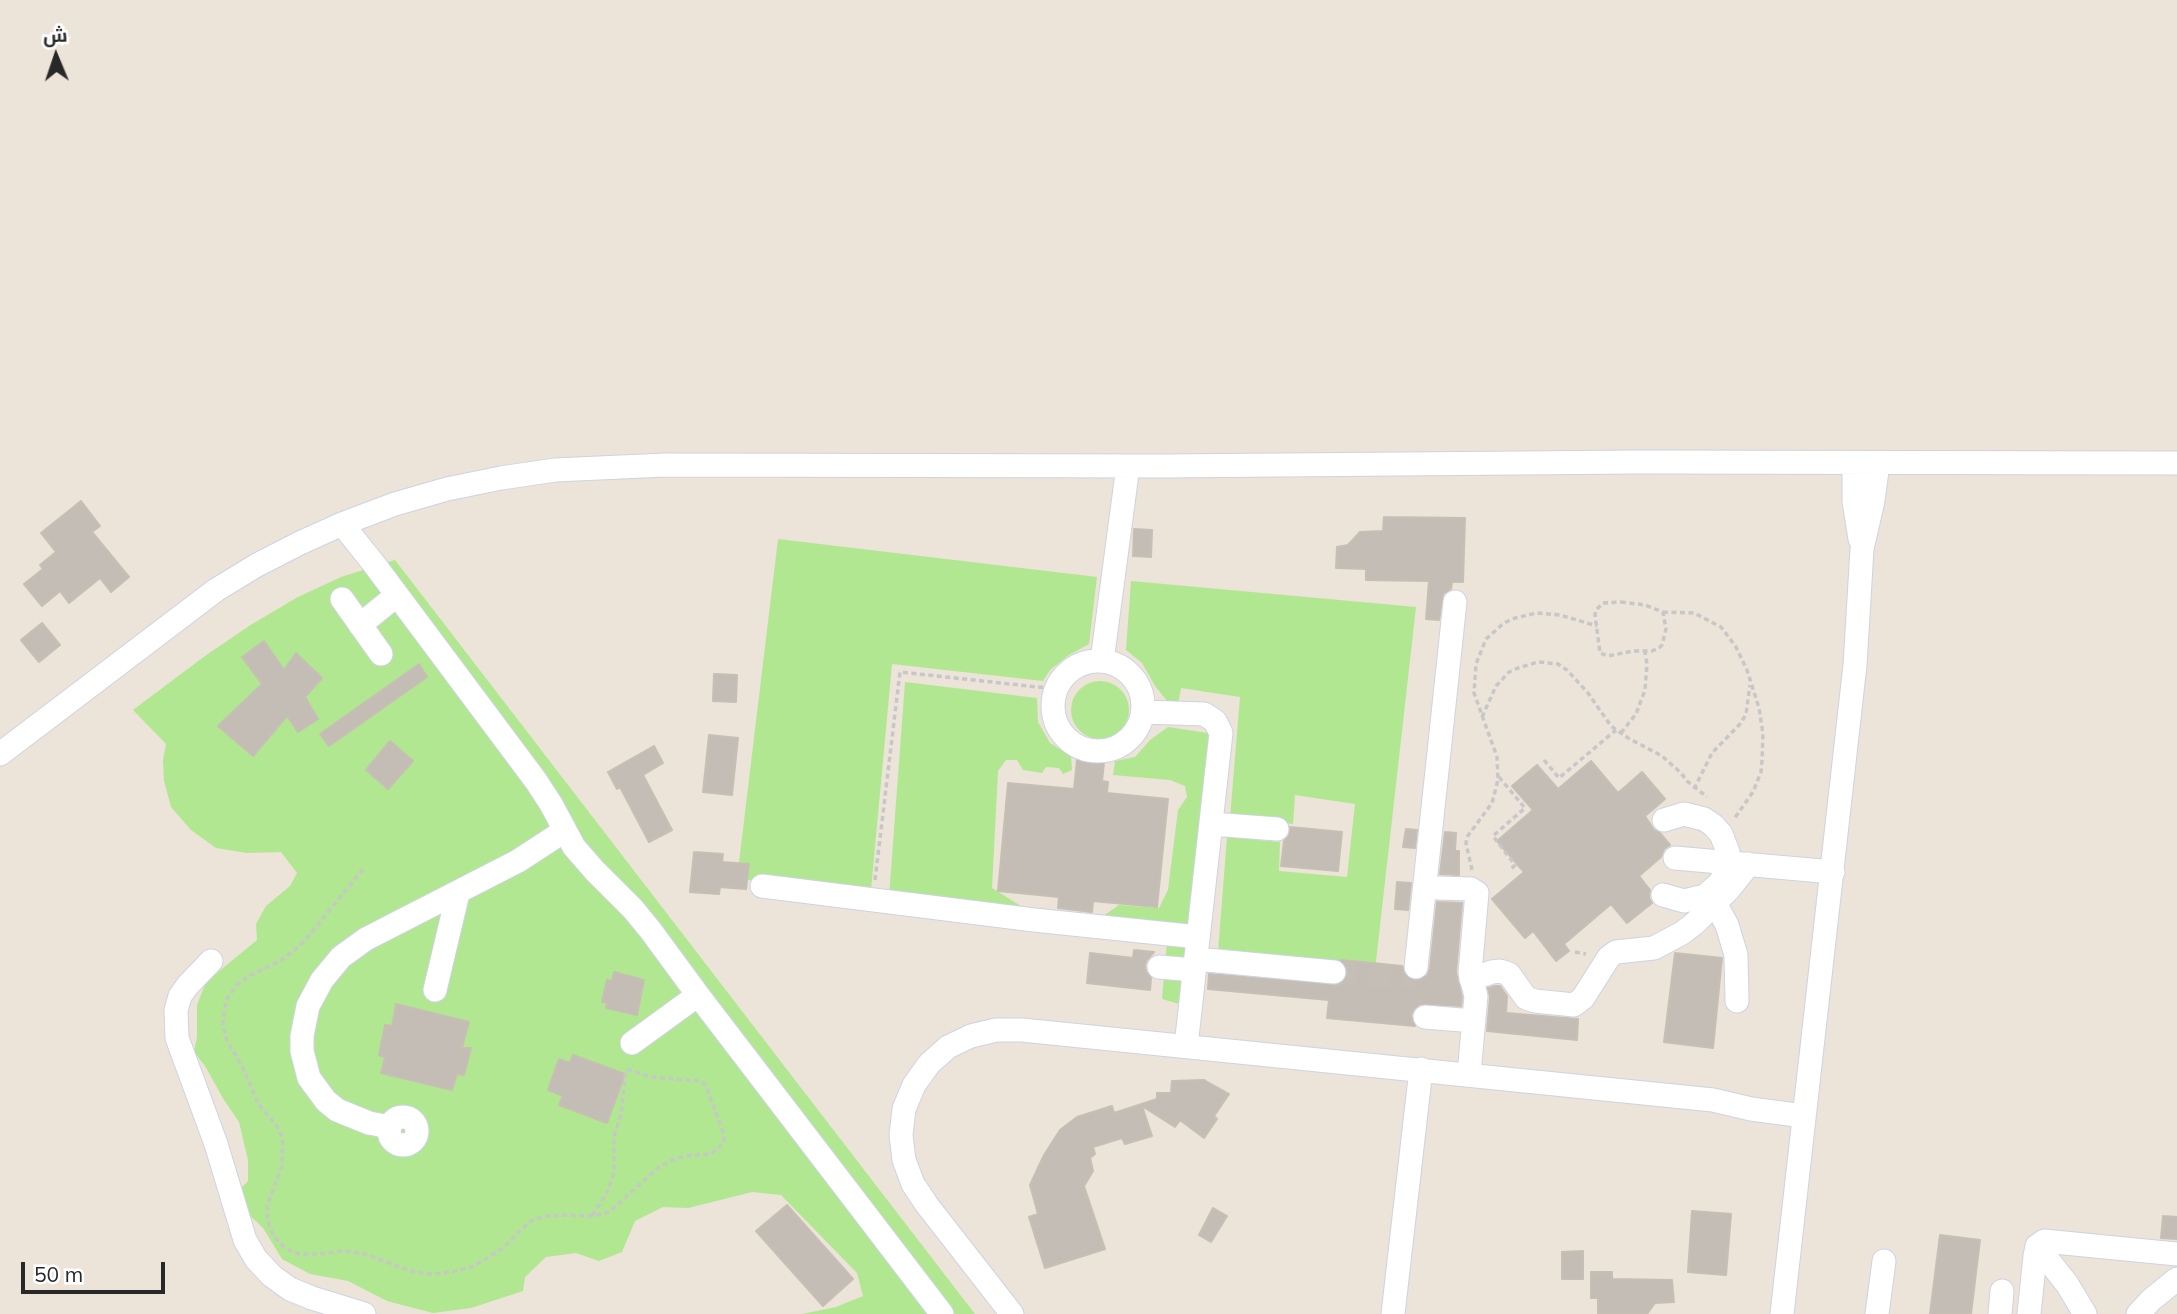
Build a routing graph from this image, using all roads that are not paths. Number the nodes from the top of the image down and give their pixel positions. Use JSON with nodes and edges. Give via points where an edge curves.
{"nodes":[{"id":1,"x":1854,"y":463,"type":"junction"},
{"id":2,"x":1878,"y":463,"type":"junction"},
{"id":3,"x":2177,"y":463,"type":"edge"},
{"id":4,"x":1128,"y":466,"type":"junction"},
{"id":5,"x":342,"y":524,"type":"junction"},
{"id":6,"x":1862,"y":549,"type":"junction"},
{"id":7,"x":397,"y":595,"type":"junction"},
{"id":8,"x":342,"y":599,"type":"dead end"},
{"id":9,"x":1455,"y":602,"type":"dead end"},
{"id":10,"x":360,"y":625,"type":"junction"},
{"id":11,"x":381,"y":654,"type":"dead end"},
{"id":12,"x":1102,"y":661,"type":"junction"},
{"id":13,"x":1143,"y":712,"type":"junction"},
{"id":14,"x":0,"y":754,"type":"edge"},
{"id":15,"x":1664,"y":820,"type":"dead end"},
{"id":16,"x":1212,"y":824,"type":"junction"},
{"id":17,"x":1277,"y":829,"type":"dead end"},
{"id":18,"x":569,"y":839,"type":"junction"},
{"id":19,"x":1675,"y":858,"type":"dead end"},
{"id":20,"x":1738,"y":863,"type":"junction"},
{"id":21,"x":1833,"y":872,"type":"junction"},
{"id":22,"x":762,"y":886,"type":"dead end"},
{"id":23,"x":1438,"y":888,"type":"dead end"},
{"id":24,"x":458,"y":893,"type":"junction"},
{"id":25,"x":1663,"y":895,"type":"dead end"},
{"id":26,"x":1715,"y":902,"type":"junction"},
{"id":27,"x":1196,"y":955,"type":"junction"},
{"id":28,"x":211,"y":961,"type":"dead end"},
{"id":29,"x":1158,"y":967,"type":"dead end"},
{"id":30,"x":1416,"y":967,"type":"dead end"},
{"id":31,"x":1334,"y":972,"type":"tunnel mouth"},
{"id":32,"x":1471,"y":979,"type":"junction"},
{"id":33,"x":435,"y":990,"type":"dead end"},
{"id":34,"x":698,"y":995,"type":"junction"},
{"id":35,"x":1737,"y":1001,"type":"dead end"},
{"id":36,"x":1425,"y":1017,"type":"dead end"},
{"id":37,"x":1474,"y":1021,"type":"junction"},
{"id":38,"x":632,"y":1043,"type":"road end"},
{"id":39,"x":1186,"y":1046,"type":"junction"},
{"id":40,"x":1420,"y":1069,"type":"junction"},
{"id":41,"x":1469,"y":1074,"type":"junction"},
{"id":42,"x":1805,"y":1108,"type":"junction"},
{"id":43,"x":390,"y":1127,"type":"dead end"},
{"id":44,"x":2037,"y":1246,"type":"junction"},
{"id":45,"x":2177,"y":1254,"type":"edge"},
{"id":46,"x":1884,"y":1261,"type":"dead end"},
{"id":47,"x":2177,"y":1279,"type":"edge"},
{"id":48,"x":2002,"y":1291,"type":"dead end"},
{"id":49,"x":364,"y":1314,"type":"edge"},
{"id":50,"x":942,"y":1314,"type":"edge"},
{"id":51,"x":1012,"y":1314,"type":"edge"},
{"id":52,"x":1393,"y":1314,"type":"edge"},
{"id":53,"x":1782,"y":1314,"type":"edge"},
{"id":54,"x":1877,"y":1314,"type":"edge"},
{"id":55,"x":2000,"y":1314,"type":"edge"},
{"id":56,"x":2029,"y":1314,"type":"edge"},
{"id":57,"x":2085,"y":1314,"type":"edge"},
{"id":58,"x":2138,"y":1314,"type":"edge"}],
"edges":[{"from":1,"to":2,"type":"street"},
{"from":1,"to":4,"type":"street"},
{"from":1,"to":6,"type":"street","via":[[1854,501]]},
{"from":2,"to":3,"type":"street"},
{"from":2,"to":6,"type":"street"},
{"from":4,"to":5,"type":"street","via":[[664,465],[555,470],[447,489]]},
{"from":4,"to":12,"type":"street"},
{"from":5,"to":7,"type":"street"},
{"from":5,"to":14,"type":"street","via":[[216,590]]},
{"from":6,"to":21,"type":"street"},
{"from":7,"to":10,"type":"street"},
{"from":7,"to":18,"type":"street","via":[[536,781]]},
{"from":8,"to":10,"type":"street"},
{"from":9,"to":30,"type":"street"},
{"from":10,"to":11,"type":"street"},
{"from":12,"to":13,"type":"street","via":[[1114,663],[1134,677],[1144,699]]},
{"from":12,"to":13,"type":"street","via":[[1069,671],[1056,690],[1054,715],[1065,737],[1087,750],[1112,749],[1134,735]]},
{"from":13,"to":16,"type":"street","via":[[1204,714],[1215,721],[1221,746]]},
{"from":15,"to":20,"type":"street","via":[[1694,815],[1713,825]]},
{"from":16,"to":17,"type":"street"},
{"from":16,"to":27,"type":"street"},
{"from":18,"to":24,"type":"street","via":[[545,859],[518,861]]},
{"from":18,"to":34,"type":"street","via":[[633,909]]},
{"from":19,"to":20,"type":"street"},
{"from":20,"to":21,"type":"street"},
{"from":20,"to":25,"type":"street","via":[[1705,896],[1684,901]]},
{"from":20,"to":26,"type":"street"},
{"from":21,"to":42,"type":"street"},
{"from":22,"to":27,"type":"street","via":[[1034,920]]},
{"from":23,"to":32,"type":"street","via":[[1477,893]]},
{"from":24,"to":33,"type":"street"},
{"from":24,"to":43,"type":"street","via":[[353,947],[322,980],[308,1006],[302,1051],[317,1090],[350,1117]]},
{"from":26,"to":32,"type":"street","via":[[1668,942],[1612,954],[1583,998],[1574,1004],[1535,1002],[1500,971]]},
{"from":26,"to":35,"type":"street","via":[[1736,955]]},
{"from":27,"to":29,"type":"street"},
{"from":27,"to":31,"type":"street"},
{"from":27,"to":39,"type":"street"},
{"from":28,"to":49,"type":"street","via":[[180,996],[177,1038],[245,1240],[256,1259],[290,1289]]},
{"from":32,"to":37,"type":"street","via":[[1476,996]]},
{"from":34,"to":38,"type":"street"},
{"from":34,"to":50,"type":"street"},
{"from":36,"to":37,"type":"street"},
{"from":37,"to":41,"type":"street"},
{"from":39,"to":40,"type":"street"},
{"from":39,"to":51,"type":"street","via":[[996,1030],[971,1035],[948,1048],[914,1085],[904,1109],[901,1135],[913,1184]]},
{"from":40,"to":41,"type":"street"},
{"from":40,"to":52,"type":"street"},
{"from":41,"to":42,"type":"street","via":[[1713,1100],[1749,1097]]},
{"from":42,"to":53,"type":"street"},
{"from":44,"to":45,"type":"street","via":[[2052,1241]]},
{"from":44,"to":56,"type":"street"},
{"from":44,"to":57,"type":"street"},
{"from":46,"to":54,"type":"street"},
{"from":47,"to":58,"type":"street"},
{"from":48,"to":55,"type":"street"}]}
